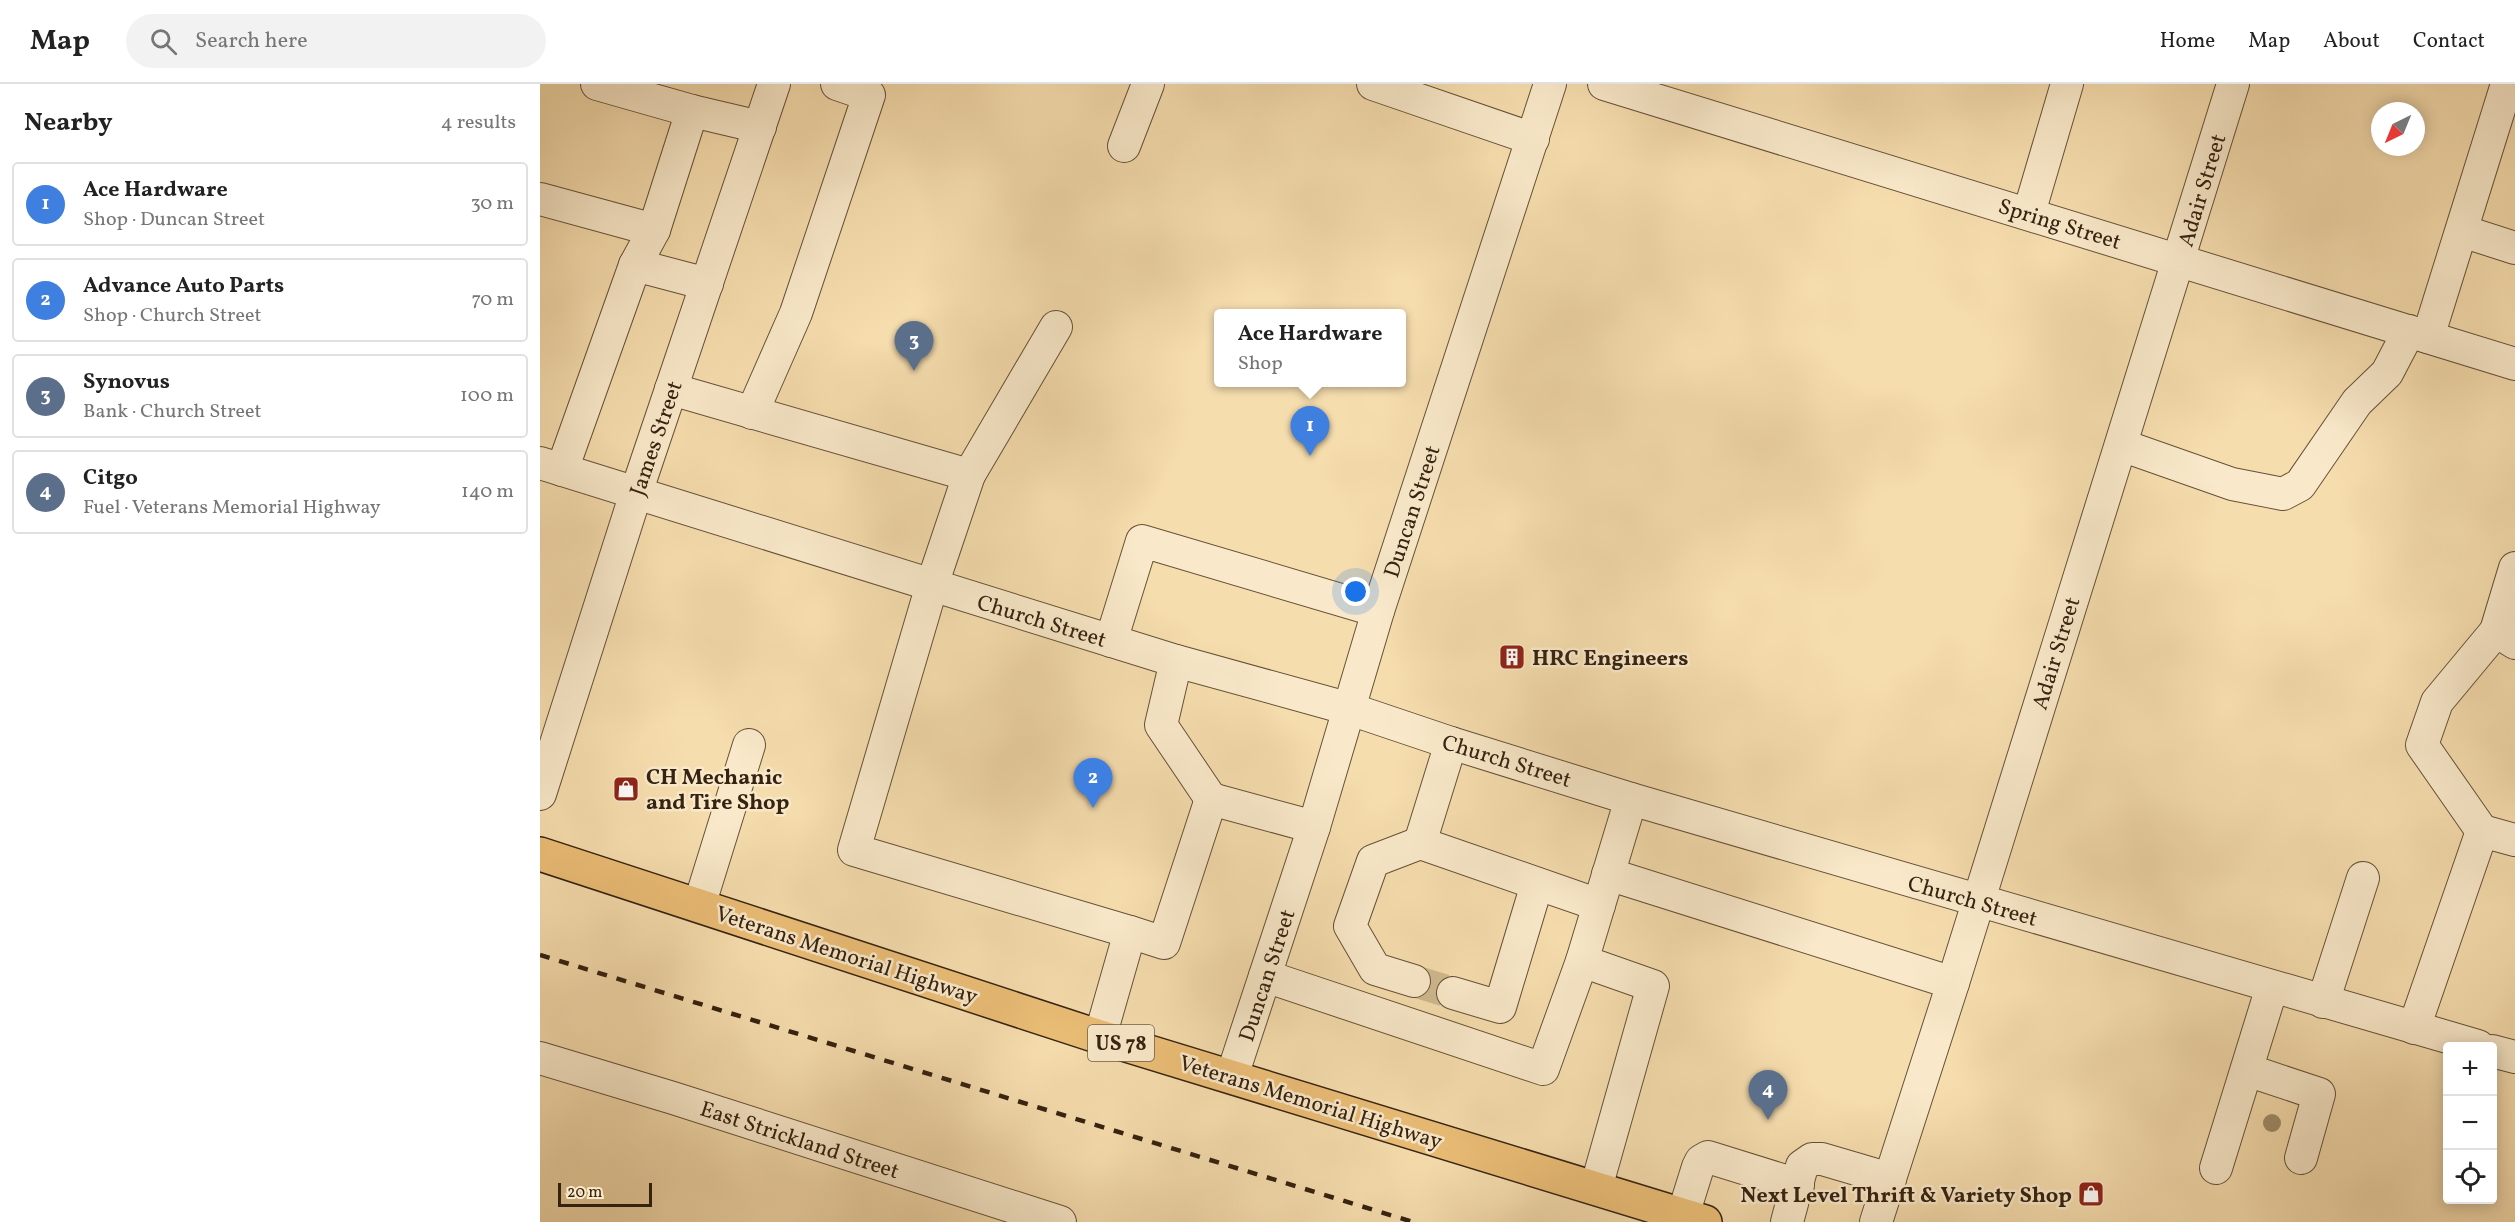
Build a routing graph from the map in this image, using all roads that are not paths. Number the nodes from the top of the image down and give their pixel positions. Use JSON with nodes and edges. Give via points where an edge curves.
{"nodes":[{"id":1,"x":597,"y":84,"type":"edge"},
{"id":2,"x":774,"y":84,"type":"edge"},
{"id":3,"x":837,"y":84,"type":"edge"},
{"id":4,"x":1148,"y":84,"type":"edge"},
{"id":5,"x":1373,"y":84,"type":"edge"},
{"id":6,"x":1550,"y":84,"type":"edge"},
{"id":7,"x":1604,"y":84,"type":"edge"},
{"id":8,"x":2067,"y":84,"type":"edge"},
{"id":9,"x":2507,"y":84,"type":"edge"},
{"id":10,"x":2229,"y":85,"type":"edge"},
{"id":11,"x":692,"y":111,"type":"junction"},
{"id":12,"x":760,"y":127,"type":"junction"},
{"id":13,"x":1533,"y":139,"type":"junction"},
{"id":14,"x":1124,"y":146,"type":"dead end"},
{"id":15,"x":540,"y":199,"type":"edge"},
{"id":16,"x":2029,"y":213,"type":"junction"},
{"id":17,"x":654,"y":230,"type":"junction"},
{"id":18,"x":2462,"y":231,"type":"junction"},
{"id":19,"x":2515,"y":248,"type":"edge"},
{"id":20,"x":2179,"y":259,"type":"junction"},
{"id":21,"x":635,"y":265,"type":"junction"},
{"id":22,"x":707,"y":284,"type":"junction"},
{"id":23,"x":1056,"y":327,"type":"dead end"},
{"id":24,"x":2419,"y":334,"type":"junction"},
{"id":25,"x":2515,"y":364,"type":"edge"},
{"id":26,"x":671,"y":389,"type":"junction"},
{"id":27,"x":752,"y":413,"type":"junction"},
{"id":28,"x":2121,"y":445,"type":"junction"},
{"id":29,"x":551,"y":467,"type":"edge"},
{"id":30,"x":969,"y":475,"type":"junction"},
{"id":31,"x":636,"y":493,"type":"junction"},
{"id":32,"x":2515,"y":568,"type":"edge"},
{"id":33,"x":932,"y":585,"type":"junction"},
{"id":34,"x":1378,"y":611,"type":"junction"},
{"id":35,"x":2506,"y":637,"type":"edge"},
{"id":36,"x":1111,"y":641,"type":"junction"},
{"id":37,"x":1176,"y":661,"type":"junction"},
{"id":38,"x":1350,"y":709,"type":"junction"},
{"id":39,"x":1450,"y":743,"type":"junction"},
{"id":40,"x":749,"y":745,"type":"dead end"},
{"id":41,"x":540,"y":794,"type":"edge"},
{"id":42,"x":1211,"y":799,"type":"junction"},
{"id":43,"x":1631,"y":799,"type":"junction"},
{"id":44,"x":1314,"y":827,"type":"junction"},
{"id":45,"x":2482,"y":831,"type":"junction"},
{"id":46,"x":2515,"y":840,"type":"edge"},
{"id":47,"x":1420,"y":843,"type":"junction"},
{"id":48,"x":540,"y":854,"type":"edge"},
{"id":49,"x":1608,"y":874,"type":"junction"},
{"id":50,"x":2363,"y":878,"type":"dead end"},
{"id":51,"x":1536,"y":884,"type":"junction"},
{"id":52,"x":1977,"y":902,"type":"junction"},
{"id":53,"x":1599,"y":905,"type":"junction"},
{"id":54,"x":699,"y":906,"type":"junction"},
{"id":55,"x":1130,"y":932,"type":"junction"},
{"id":56,"x":1582,"y":961,"type":"junction"},
{"id":57,"x":1265,"y":976,"type":"junction"},
{"id":58,"x":1414,"y":981,"type":"tunnel mouth"},
{"id":59,"x":1953,"y":982,"type":"junction"},
{"id":60,"x":2272,"y":987,"type":"junction"},
{"id":61,"x":1453,"y":993,"type":"tunnel mouth"},
{"id":62,"x":2323,"y":1002,"type":"junction"},
{"id":63,"x":2414,"y":1028,"type":"junction"},
{"id":64,"x":1100,"y":1037,"type":"junction"},
{"id":65,"x":2461,"y":1042,"type":"edge"},
{"id":66,"x":2497,"y":1052,"type":"edge"},
{"id":67,"x":2515,"y":1057,"type":"edge"},
{"id":68,"x":540,"y":1059,"type":"edge"},
{"id":69,"x":2247,"y":1070,"type":"junction"},
{"id":70,"x":1232,"y":1076,"type":"junction"},
{"id":71,"x":2301,"y":1158,"type":"dead end"},
{"id":72,"x":2216,"y":1168,"type":"dead end"},
{"id":73,"x":1890,"y":1179,"type":"junction"},
{"id":74,"x":1798,"y":1185,"type":"junction"},
{"id":75,"x":1596,"y":1188,"type":"junction"},
{"id":76,"x":1694,"y":1219,"type":"edge"},
{"id":77,"x":1060,"y":1222,"type":"edge"},
{"id":78,"x":1787,"y":1222,"type":"edge"},
{"id":79,"x":1876,"y":1222,"type":"edge"}],
"edges":[{"from":1,"to":11,"type":"street"},
{"from":2,"to":12,"type":"street","name":"James Street"},
{"from":3,"to":27,"type":"street","via":[[869,95],[796,313]]},
{"from":4,"to":14,"type":"street"},
{"from":5,"to":13,"type":"street"},
{"from":6,"to":13,"type":"street","name":"Duncan Street"},
{"from":7,"to":16,"type":"street","name":"Spring Street"},
{"from":8,"to":16,"type":"street"},
{"from":9,"to":18,"type":"street"},
{"from":10,"to":20,"type":"street","name":"Adair Street"},
{"from":11,"to":12,"type":"street"},
{"from":11,"to":17,"type":"street"},
{"from":12,"to":22,"type":"street","name":"James Street"},
{"from":13,"to":34,"type":"street","name":"Duncan Street"},
{"from":15,"to":17,"type":"street"},
{"from":16,"to":20,"type":"street","name":"Spring Street"},
{"from":17,"to":21,"type":"street"},
{"from":18,"to":19,"type":"street"},
{"from":18,"to":24,"type":"street"},
{"from":20,"to":24,"type":"street","name":"Spring Street"},
{"from":20,"to":28,"type":"street","name":"Adair Street"},
{"from":21,"to":22,"type":"street"},
{"from":21,"to":29,"type":"street"},
{"from":22,"to":26,"type":"street","name":"James Street"},
{"from":23,"to":30,"type":"street"},
{"from":24,"to":25,"type":"street","name":"Spring Street"},
{"from":24,"to":28,"type":"street","via":[[2357,402],[2300,485],[2283,494],[2232,484]]},
{"from":26,"to":27,"type":"street"},
{"from":26,"to":31,"type":"street","name":"James Street"},
{"from":27,"to":30,"type":"street"},
{"from":28,"to":52,"type":"street","name":"Adair Street"},
{"from":29,"to":31,"type":"street","name":"Church Street"},
{"from":30,"to":33,"type":"street"},
{"from":31,"to":33,"type":"street","name":"Church Street"},
{"from":31,"to":41,"type":"street","name":"James Street"},
{"from":32,"to":35,"type":"street"},
{"from":33,"to":36,"type":"street","name":"Church Street"},
{"from":33,"to":55,"type":"street","via":[[854,850]]},
{"from":34,"to":36,"type":"street","via":[[1142,541]]},
{"from":34,"to":38,"type":"street","name":"Duncan Street"},
{"from":35,"to":45,"type":"street","via":[[2437,702],[2422,745]]},
{"from":36,"to":37,"type":"street","name":"Church Street"},
{"from":37,"to":38,"type":"street","name":"Church Street"},
{"from":37,"to":42,"type":"street","via":[[1161,725]]},
{"from":38,"to":39,"type":"street","name":"Church Street"},
{"from":38,"to":44,"type":"street","name":"Duncan Street"},
{"from":39,"to":43,"type":"street","name":"Church Street"},
{"from":39,"to":47,"type":"street"},
{"from":40,"to":54,"type":"street"},
{"from":42,"to":44,"type":"street"},
{"from":42,"to":55,"type":"street","via":[[1164,943]]},
{"from":43,"to":49,"type":"street"},
{"from":43,"to":52,"type":"street","name":"Church Street"},
{"from":44,"to":57,"type":"street","name":"Duncan Street"},
{"from":45,"to":46,"type":"street"},
{"from":45,"to":63,"type":"street"},
{"from":47,"to":51,"type":"street"},
{"from":47,"to":58,"type":"street","via":[[1373,861],[1350,926],[1375,969]]},
{"from":48,"to":54,"type":"main road","name":"Veterans Memorial Highway","number":"US 78"},
{"from":49,"to":53,"type":"street"},
{"from":49,"to":59,"type":"street"},
{"from":50,"to":62,"type":"street"},
{"from":51,"to":53,"type":"street"},
{"from":51,"to":61,"type":"street","via":[[1500,1007]]},
{"from":52,"to":59,"type":"street","name":"Adair Street"},
{"from":52,"to":60,"type":"street","name":"Church Street"},
{"from":53,"to":56,"type":"street"},
{"from":54,"to":64,"type":"main road","name":"Veterans Memorial Highway","number":"US 78"},
{"from":55,"to":64,"type":"street"},
{"from":56,"to":57,"type":"street","via":[[1543,1069]]},
{"from":56,"to":75,"type":"street","via":[[1653,986]]},
{"from":57,"to":70,"type":"street","name":"Duncan Street"},
{"from":59,"to":73,"type":"street","name":"Adair Street"},
{"from":60,"to":62,"type":"street","name":"Church Street"},
{"from":60,"to":69,"type":"street"},
{"from":62,"to":63,"type":"street","name":"Church Street"},
{"from":63,"to":65,"type":"street","name":"Church Street"},
{"from":64,"to":70,"type":"main road","name":"Veterans Memorial Highway","number":"US 78"},
{"from":66,"to":67,"type":"street"},
{"from":68,"to":77,"type":"street","name":"East Strickland Street"},
{"from":69,"to":71,"type":"street","via":[[2319,1094]]},
{"from":69,"to":72,"type":"street"},
{"from":70,"to":75,"type":"main road","name":"Veterans Memorial Highway","number":"US 78"},
{"from":73,"to":74,"type":"street","via":[[1812,1159],[1802,1166]]},
{"from":73,"to":79,"type":"street","name":"Adair Street"},
{"from":74,"to":76,"type":"street","via":[[1708,1157],[1698,1167]]},
{"from":74,"to":78,"type":"street"},
{"from":75,"to":76,"type":"main road","name":"Veterans Memorial Highway","number":"US 78"}]}
